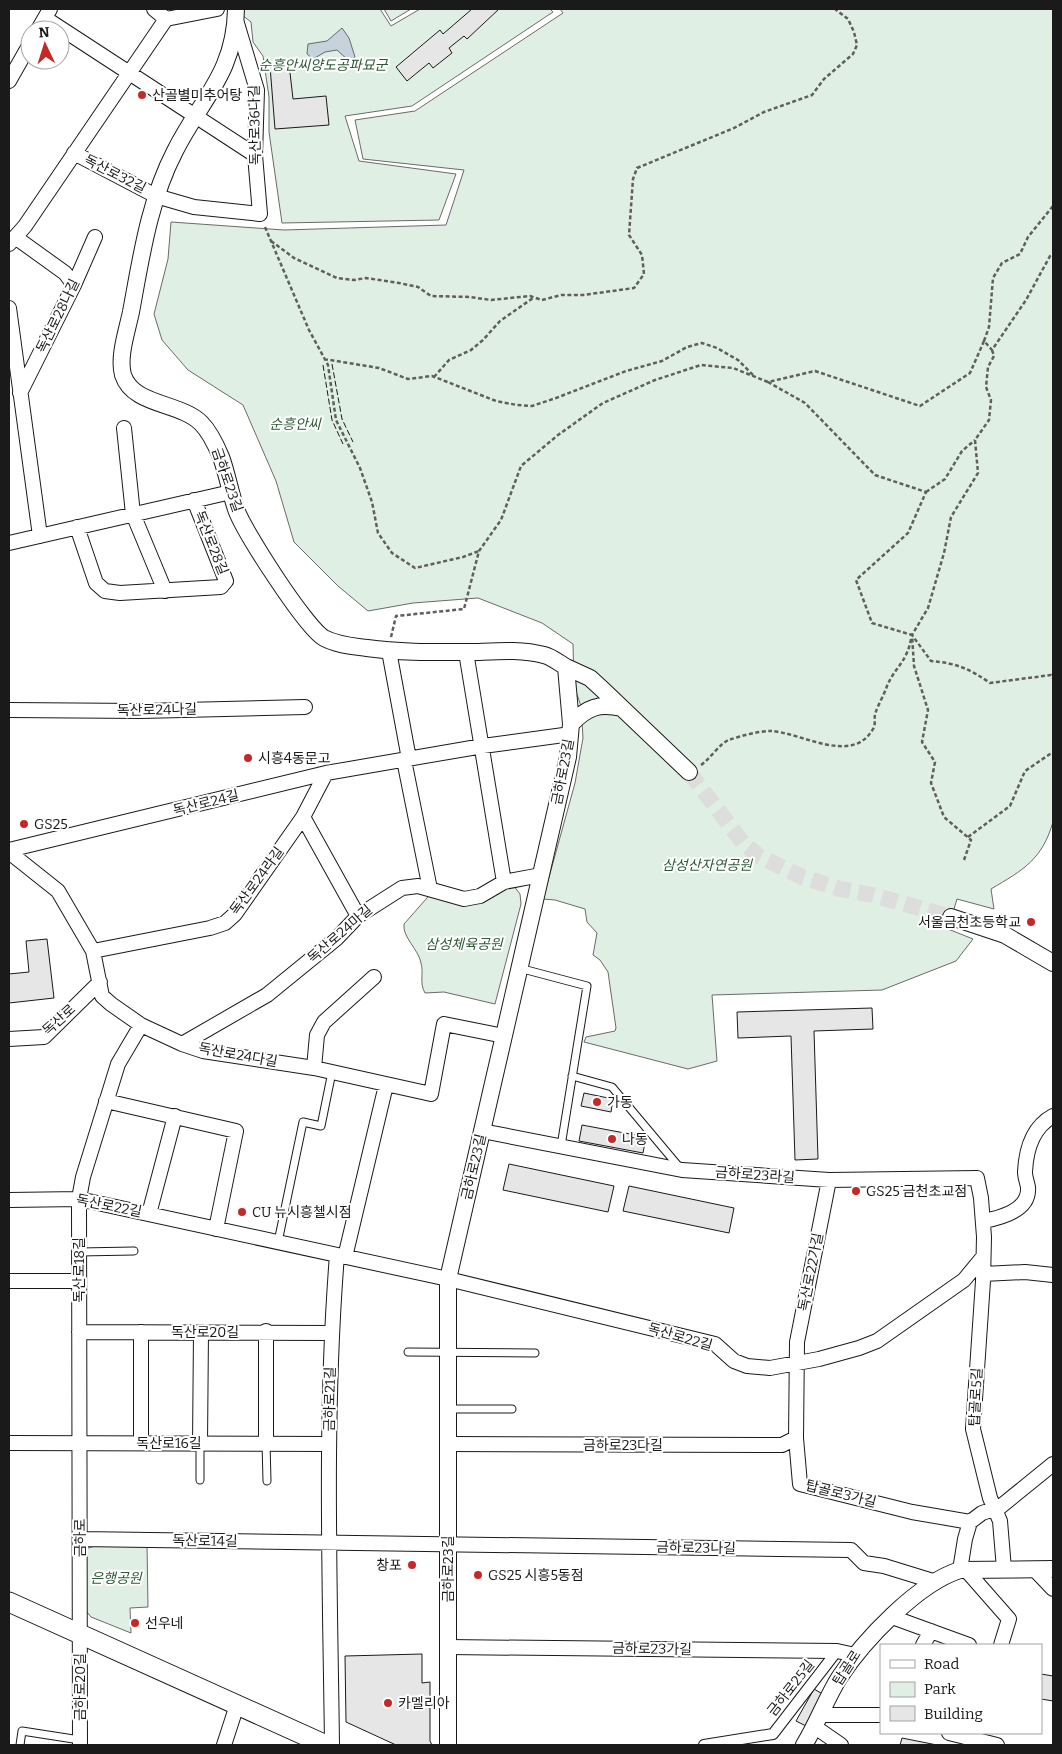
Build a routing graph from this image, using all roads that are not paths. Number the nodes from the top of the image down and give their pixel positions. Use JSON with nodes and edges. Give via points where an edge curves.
{"nodes":[{"id":1,"x":154,"y":9,"type":"edge"},
{"id":2,"x":218,"y":9,"type":"edge"},
{"id":3,"x":236,"y":14,"type":"edge"},
{"id":4,"x":45,"y":19,"type":"edge"},
{"id":5,"x":166,"y":19,"type":"junction"},
{"id":6,"x":20,"y":62,"type":"edge"},
{"id":7,"x":128,"y":74,"type":"junction"},
{"id":8,"x":9,"y":81,"type":"edge"},
{"id":9,"x":196,"y":116,"type":"junction"},
{"id":10,"x":74,"y":153,"type":"junction"},
{"id":11,"x":255,"y":155,"type":"junction"},
{"id":12,"x":156,"y":196,"type":"junction"},
{"id":13,"x":95,"y":237,"type":"dead end"},
{"id":14,"x":12,"y":241,"type":"edge"},
{"id":15,"x":74,"y":285,"type":"junction"},
{"id":16,"x":9,"y":308,"type":"edge"},
{"id":17,"x":20,"y":393,"type":"junction"},
{"id":18,"x":124,"y":428,"type":"dead end"},
{"id":19,"x":231,"y":492,"type":"junction"},
{"id":20,"x":194,"y":500,"type":"junction"},
{"id":21,"x":134,"y":514,"type":"junction"},
{"id":22,"x":76,"y":527,"type":"junction"},
{"id":23,"x":40,"y":536,"type":"junction"},
{"id":24,"x":9,"y":543,"type":"edge"},
{"id":25,"x":165,"y":591,"type":"junction"},
{"id":26,"x":389,"y":651,"type":"junction"},
{"id":27,"x":466,"y":652,"type":"junction"},
{"id":28,"x":566,"y":667,"type":"junction"},
{"id":29,"x":305,"y":707,"type":"dead end"},
{"id":30,"x":622,"y":708,"type":"junction"},
{"id":31,"x":9,"y":710,"type":"edge"},
{"id":32,"x":571,"y":729,"type":"junction"},
{"id":33,"x":482,"y":746,"type":"junction"},
{"id":34,"x":407,"y":759,"type":"junction"},
{"id":35,"x":689,"y":772,"type":"tunnel mouth"},
{"id":36,"x":326,"y":773,"type":"junction"},
{"id":37,"x":303,"y":816,"type":"junction"},
{"id":38,"x":9,"y":851,"type":"edge"},
{"id":39,"x":540,"y":875,"type":"junction"},
{"id":40,"x":504,"y":882,"type":"junction"},
{"id":41,"x":430,"y":889,"type":"junction"},
{"id":42,"x":358,"y":916,"type":"junction"},
{"id":43,"x":951,"y":917,"type":"tunnel mouth"},
{"id":44,"x":93,"y":951,"type":"junction"},
{"id":45,"x":1053,"y":963,"type":"edge"},
{"id":46,"x":519,"y":968,"type":"junction"},
{"id":47,"x":374,"y":977,"type":"dead end"},
{"id":48,"x":100,"y":982,"type":"junction"},
{"id":49,"x":141,"y":1024,"type":"junction"},
{"id":50,"x":504,"y":1036,"type":"junction"},
{"id":51,"x":9,"y":1039,"type":"edge"},
{"id":52,"x":182,"y":1044,"type":"junction"},
{"id":53,"x":314,"y":1068,"type":"junction"},
{"id":54,"x":332,"y":1072,"type":"junction"},
{"id":55,"x":572,"y":1076,"type":"junction"},
{"id":56,"x":386,"y":1085,"type":"junction"},
{"id":57,"x":106,"y":1100,"type":"junction"},
{"id":58,"x":175,"y":1116,"type":"junction"},
{"id":59,"x":1053,"y":1116,"type":"edge"},
{"id":60,"x":482,"y":1131,"type":"junction"},
{"id":61,"x":561,"y":1146,"type":"junction"},
{"id":62,"x":682,"y":1170,"type":"junction"},
{"id":63,"x":829,"y":1180,"type":"junction"},
{"id":64,"x":79,"y":1199,"type":"junction"},
{"id":65,"x":9,"y":1200,"type":"edge"},
{"id":66,"x":149,"y":1214,"type":"junction"},
{"id":67,"x":983,"y":1221,"type":"junction"},
{"id":68,"x":216,"y":1229,"type":"junction"},
{"id":69,"x":278,"y":1242,"type":"junction"},
{"id":70,"x":134,"y":1251,"type":"dead end"},
{"id":71,"x":79,"y":1252,"type":"junction"},
{"id":72,"x":341,"y":1256,"type":"junction"},
{"id":73,"x":983,"y":1257,"type":"junction"},
{"id":74,"x":983,"y":1274,"type":"junction"},
{"id":75,"x":1053,"y":1275,"type":"edge"},
{"id":76,"x":448,"y":1280,"type":"junction"},
{"id":77,"x":9,"y":1281,"type":"edge"},
{"id":78,"x":79,"y":1281,"type":"junction"},
{"id":79,"x":266,"y":1331,"type":"junction"},
{"id":80,"x":79,"y":1332,"type":"junction"},
{"id":81,"x":141,"y":1332,"type":"junction"},
{"id":82,"x":201,"y":1332,"type":"junction"},
{"id":83,"x":330,"y":1333,"type":"junction"},
{"id":84,"x":408,"y":1352,"type":"dead end"},
{"id":85,"x":448,"y":1352,"type":"junction"},
{"id":86,"x":535,"y":1353,"type":"dead end"},
{"id":87,"x":796,"y":1364,"type":"junction"},
{"id":88,"x":448,"y":1408,"type":"junction"},
{"id":89,"x":512,"y":1410,"type":"dead end"},
{"id":90,"x":796,"y":1438,"type":"junction"},
{"id":91,"x":80,"y":1442,"type":"junction"},
{"id":92,"x":9,"y":1443,"type":"edge"},
{"id":93,"x":141,"y":1443,"type":"junction"},
{"id":94,"x":200,"y":1443,"type":"junction"},
{"id":95,"x":266,"y":1444,"type":"junction"},
{"id":96,"x":329,"y":1444,"type":"junction"},
{"id":97,"x":448,"y":1444,"type":"junction"},
{"id":98,"x":1053,"y":1464,"type":"edge"},
{"id":99,"x":200,"y":1480,"type":"dead end"},
{"id":100,"x":267,"y":1482,"type":"dead end"},
{"id":101,"x":994,"y":1509,"type":"junction"},
{"id":102,"x":970,"y":1522,"type":"junction"},
{"id":103,"x":80,"y":1539,"type":"junction"},
{"id":104,"x":329,"y":1543,"type":"junction"},
{"id":105,"x":448,"y":1545,"type":"junction"},
{"id":106,"x":1004,"y":1569,"type":"junction"},
{"id":107,"x":1034,"y":1569,"type":"junction"},
{"id":108,"x":963,"y":1570,"type":"junction"},
{"id":109,"x":1053,"y":1570,"type":"edge"},
{"id":110,"x":936,"y":1582,"type":"junction"},
{"id":111,"x":1053,"y":1589,"type":"edge"},
{"id":112,"x":9,"y":1602,"type":"edge"},
{"id":113,"x":892,"y":1617,"type":"junction"},
{"id":114,"x":931,"y":1631,"type":"junction"},
{"id":115,"x":80,"y":1634,"type":"junction"},
{"id":116,"x":924,"y":1644,"type":"edge"},
{"id":117,"x":966,"y":1644,"type":"edge"},
{"id":118,"x":1001,"y":1644,"type":"edge"},
{"id":119,"x":448,"y":1647,"type":"junction"},
{"id":120,"x":837,"y":1651,"type":"junction"},
{"id":121,"x":855,"y":1655,"type":"junction"},
{"id":122,"x":237,"y":1705,"type":"junction"},
{"id":123,"x":880,"y":1715,"type":"edge"},
{"id":124,"x":818,"y":1721,"type":"junction"},
{"id":125,"x":958,"y":1734,"type":"edge"},
{"id":126,"x":976,"y":1736,"type":"edge"},
{"id":127,"x":80,"y":1742,"type":"edge"},
{"id":128,"x":20,"y":1745,"type":"edge"},
{"id":129,"x":224,"y":1745,"type":"edge"},
{"id":130,"x":326,"y":1745,"type":"edge"},
{"id":131,"x":332,"y":1745,"type":"edge"},
{"id":132,"x":448,"y":1745,"type":"edge"},
{"id":133,"x":704,"y":1745,"type":"edge"},
{"id":134,"x":804,"y":1745,"type":"edge"},
{"id":135,"x":841,"y":1745,"type":"edge"},
{"id":136,"x":996,"y":1745,"type":"edge"}],
"edges":[{"from":1,"to":5,"type":"street"},
{"from":2,"to":5,"type":"street"},
{"from":3,"to":9,"type":"street","name":"독산로32길","via":[[232,42],[221,77]]},
{"from":3,"to":11,"type":"street","name":"독산로36나길","via":[[257,90]]},
{"from":4,"to":7,"type":"street"},
{"from":5,"to":7,"type":"street","name":"독산로32길"},
{"from":6,"to":8,"type":"street"},
{"from":7,"to":9,"type":"street"},
{"from":7,"to":10,"type":"street","name":"독산로32길"},
{"from":9,"to":11,"type":"street"},
{"from":9,"to":12,"type":"street","name":"독산로32길","via":[[174,151]]},
{"from":10,"to":12,"type":"street","name":"독산로32길"},
{"from":10,"to":14,"type":"street","name":"독산로32길"},
{"from":11,"to":12,"type":"street","name":"독산로36나길","via":[[260,214],[194,207]]},
{"from":12,"to":19,"type":"street","name":"금하로23길","via":[[143,248],[122,373],[127,384],[137,393],[180,409],[200,423],[211,436],[221,458]]},
{"from":13,"to":15,"type":"street","name":"독산로28나길"},
{"from":14,"to":15,"type":"street","via":[[65,273]]},
{"from":15,"to":17,"type":"street","name":"독산로28나길"},
{"from":16,"to":17,"type":"street","name":"독산로28나길"},
{"from":17,"to":23,"type":"street","name":"독산로28나길"},
{"from":18,"to":21,"type":"street"},
{"from":19,"to":20,"type":"street","name":"독산로28길"},
{"from":19,"to":26,"type":"street","name":"금하로23길","via":[[247,532],[313,628],[332,641]]},
{"from":20,"to":21,"type":"street","name":"독산로28길"},
{"from":20,"to":25,"type":"street","name":"독산로28길","via":[[226,580],[221,587]]},
{"from":21,"to":22,"type":"street","name":"독산로28길"},
{"from":21,"to":25,"type":"street"},
{"from":22,"to":23,"type":"street","name":"독산로28길"},
{"from":22,"to":25,"type":"street","name":"독산로28길","via":[[96,584],[105,591]]},
{"from":23,"to":24,"type":"street","name":"독산로28길"},
{"from":26,"to":27,"type":"street","name":"금하로23길"},
{"from":26,"to":34,"type":"street"},
{"from":27,"to":28,"type":"street","name":"금하로23길","via":[[518,651],[546,655]]},
{"from":27,"to":33,"type":"street"},
{"from":28,"to":30,"type":"street","via":[[590,678]]},
{"from":28,"to":32,"type":"street","name":"금하로23길"},
{"from":29,"to":31,"type":"street","name":"독산로24나길"},
{"from":30,"to":32,"type":"street","via":[[592,706],[584,710]]},
{"from":30,"to":35,"type":"street"},
{"from":32,"to":33,"type":"street","name":"독산로24길"},
{"from":32,"to":39,"type":"street","name":"금하로23길"},
{"from":33,"to":34,"type":"street","name":"독산로24길"},
{"from":33,"to":40,"type":"street"},
{"from":34,"to":36,"type":"street","name":"독산로24길"},
{"from":34,"to":41,"type":"street"},
{"from":36,"to":37,"type":"street","name":"독산로24라길"},
{"from":36,"to":38,"type":"street","name":"독산로24길"},
{"from":37,"to":42,"type":"street"},
{"from":37,"to":44,"type":"street","name":"독산로24라길","via":[[235,914],[225,923]]},
{"from":38,"to":44,"type":"street","name":"독산로24다길","via":[[58,891]]},
{"from":39,"to":40,"type":"street","name":"독산로24마길"},
{"from":39,"to":46,"type":"street","name":"금하로23길"},
{"from":40,"to":41,"type":"street","name":"독산로24마길","via":[[480,896],[464,899]]},
{"from":41,"to":42,"type":"street","name":"독산로24마길","via":[[418,886],[402,888]]},
{"from":42,"to":52,"type":"street","name":"독산로24마길","via":[[337,938],[267,995]]},
{"from":43,"to":45,"type":"street","via":[[1005,935]]},
{"from":44,"to":48,"type":"street","name":"독산로24다길"},
{"from":46,"to":50,"type":"street","name":"금하로23길"},
{"from":46,"to":55,"type":"lane","via":[[587,986]]},
{"from":47,"to":53,"type":"street","via":[[324,1022],[317,1035]]},
{"from":48,"to":49,"type":"street","name":"독산로24다길","via":[[102,996]]},
{"from":48,"to":51,"type":"street","name":"독산로","via":[[44,1037]]},
{"from":49,"to":52,"type":"street","name":"독산로24다길"},
{"from":49,"to":57,"type":"street","name":"독산로18길","via":[[118,1064]]},
{"from":50,"to":56,"type":"street","name":"독산로24다길","via":[[444,1024],[431,1094]]},
{"from":50,"to":60,"type":"street","name":"금하로23길"},
{"from":52,"to":53,"type":"street","name":"독산로24다길","via":[[203,1051]]},
{"from":53,"to":54,"type":"street","name":"독산로24다길"},
{"from":54,"to":56,"type":"street","name":"독산로24다길"},
{"from":54,"to":69,"type":"lane","via":[[321,1126],[303,1122]]},
{"from":55,"to":61,"type":"lane"},
{"from":55,"to":62,"type":"lane","via":[[612,1087]]},
{"from":56,"to":72,"type":"street"},
{"from":57,"to":58,"type":"street"},
{"from":57,"to":64,"type":"street","name":"독산로18길"},
{"from":58,"to":66,"type":"street","name":"독산로22길"},
{"from":58,"to":68,"type":"street","via":[[236,1131]]},
{"from":59,"to":67,"type":"street","via":[[1033,1135],[1025,1174],[1028,1189],[1022,1203],[1012,1213]]},
{"from":60,"to":61,"type":"street","name":"금하로23라길"},
{"from":60,"to":76,"type":"street","name":"금하로23길"},
{"from":61,"to":62,"type":"street","name":"금하로23라길"},
{"from":62,"to":63,"type":"street","name":"금하로23라길"},
{"from":63,"to":67,"type":"street","name":"탑골로5길","via":[[977,1178]]},
{"from":63,"to":87,"type":"street","name":"독산로22가길","via":[[797,1342]]},
{"from":64,"to":65,"type":"street","name":"독산로22길"},
{"from":64,"to":66,"type":"street","name":"독산로22길"},
{"from":64,"to":71,"type":"street","name":"독산로18길"},
{"from":66,"to":68,"type":"street","name":"독산로22길"},
{"from":67,"to":73,"type":"street","name":"탑골로5길"},
{"from":68,"to":69,"type":"street","name":"독산로22길"},
{"from":69,"to":72,"type":"street","name":"독산로22길"},
{"from":70,"to":71,"type":"lane"},
{"from":71,"to":78,"type":"street","name":"독산로18길"},
{"from":72,"to":76,"type":"street","name":"독산로22길"},
{"from":72,"to":83,"type":"street","name":"금하로21길"},
{"from":73,"to":74,"type":"street","name":"탑골로5길"},
{"from":73,"to":87,"type":"street","name":"독산로22길","via":[[964,1280],[877,1341],[843,1354]]},
{"from":74,"to":75,"type":"street","via":[[1025,1272]]},
{"from":74,"to":101,"type":"street","name":"탑골로5길","via":[[973,1429]]},
{"from":76,"to":85,"type":"street","name":"금하로23길"},
{"from":76,"to":87,"type":"street","name":"독산로22길","via":[[715,1344],[734,1361],[747,1366],[770,1368]]},
{"from":77,"to":78,"type":"street"},
{"from":78,"to":80,"type":"street","name":"독산로18길"},
{"from":79,"to":82,"type":"street","name":"독산로20길"},
{"from":79,"to":83,"type":"street","name":"독산로20길"},
{"from":79,"to":95,"type":"street"},
{"from":80,"to":81,"type":"street","name":"독산로20길"},
{"from":80,"to":91,"type":"street","name":"독산로18길"},
{"from":81,"to":82,"type":"street","name":"독산로20길"},
{"from":81,"to":93,"type":"street"},
{"from":82,"to":94,"type":"street"},
{"from":83,"to":96,"type":"street","name":"금하로21길"},
{"from":84,"to":85,"type":"lane"},
{"from":85,"to":86,"type":"lane"},
{"from":85,"to":88,"type":"street","name":"금하로23길"},
{"from":87,"to":90,"type":"street","name":"탑골로3가길"},
{"from":88,"to":89,"type":"lane"},
{"from":88,"to":97,"type":"street","name":"금하로23길"},
{"from":90,"to":97,"type":"street","name":"금하로23다길","via":[[782,1445]]},
{"from":90,"to":102,"type":"street","name":"탑골로3가길","via":[[800,1484],[912,1512]]},
{"from":91,"to":92,"type":"street","name":"독산로16길"},
{"from":91,"to":93,"type":"street","name":"독산로16길"},
{"from":91,"to":103,"type":"street","name":"금하로"},
{"from":93,"to":94,"type":"street","name":"독산로16길"},
{"from":94,"to":95,"type":"street","name":"독산로16길"},
{"from":94,"to":99,"type":"lane"},
{"from":95,"to":96,"type":"street","name":"독산로16길"},
{"from":95,"to":100,"type":"lane"},
{"from":96,"to":104,"type":"street","name":"금하로21길"},
{"from":97,"to":105,"type":"street","name":"금하로23길"},
{"from":98,"to":101,"type":"street"},
{"from":101,"to":102,"type":"street"},
{"from":101,"to":106,"type":"street","name":"탑골로5길","via":[[1000,1521]]},
{"from":102,"to":108,"type":"street","via":[[964,1539]]},
{"from":103,"to":104,"type":"street","name":"독산로14길"},
{"from":103,"to":115,"type":"street","name":"금하로"},
{"from":104,"to":105,"type":"street"},
{"from":104,"to":131,"type":"street","name":"금하로21길"},
{"from":105,"to":110,"type":"street","name":"금하로23나길","via":[[851,1550],[864,1563]]},
{"from":105,"to":119,"type":"street","name":"금하로23길"},
{"from":106,"to":107,"type":"street","name":"탑골로"},
{"from":106,"to":108,"type":"street","name":"탑골로"},
{"from":107,"to":109,"type":"street","name":"탑골로"},
{"from":107,"to":111,"type":"street"},
{"from":108,"to":110,"type":"street","name":"탑골로"},
{"from":108,"to":118,"type":"street","via":[[1010,1618]]},
{"from":110,"to":113,"type":"street","name":"탑골로"},
{"from":112,"to":115,"type":"main road"},
{"from":113,"to":114,"type":"street"},
{"from":113,"to":121,"type":"street","name":"탑골로"},
{"from":114,"to":116,"type":"street"},
{"from":114,"to":117,"type":"street"},
{"from":115,"to":122,"type":"main road"},
{"from":115,"to":127,"type":"street","name":"금하로20길"},
{"from":119,"to":120,"type":"street","name":"금하로23가길"},
{"from":119,"to":132,"type":"street","name":"금하로23길"},
{"from":120,"to":121,"type":"street","name":"금하로23가길"},
{"from":120,"to":133,"type":"street","name":"금하로25길","via":[[773,1734]]},
{"from":121,"to":124,"type":"street","name":"탑골로","via":[[838,1679]]},
{"from":122,"to":129,"type":"street"},
{"from":122,"to":130,"type":"main road"},
{"from":123,"to":124,"type":"street"},
{"from":124,"to":134,"type":"street","name":"탑골로"},
{"from":124,"to":135,"type":"street"},
{"from":125,"to":126,"type":"street"},
{"from":126,"to":136,"type":"street"},
{"from":127,"to":128,"type":"lane","name":"금하로20길","via":[[22,1730]]}]}
